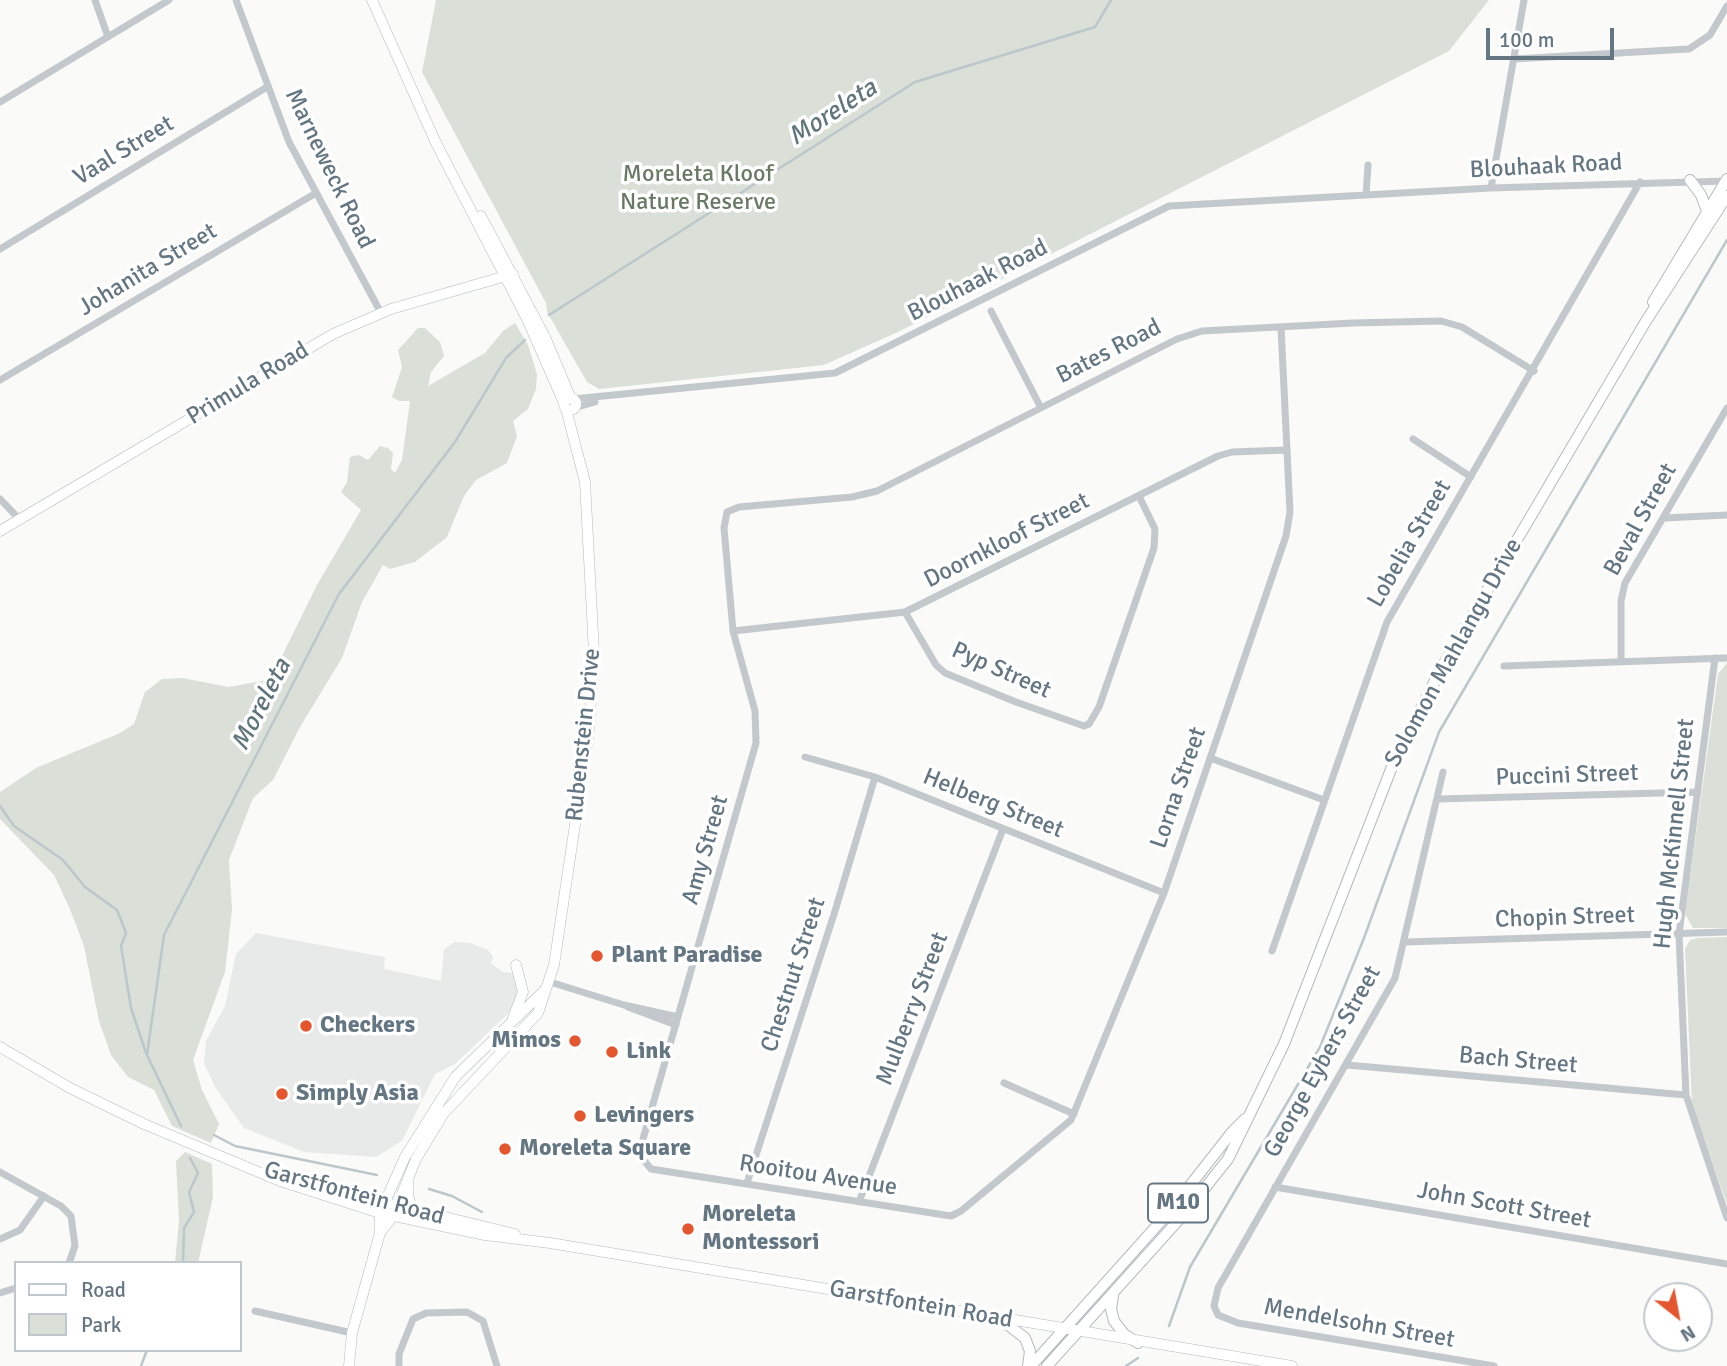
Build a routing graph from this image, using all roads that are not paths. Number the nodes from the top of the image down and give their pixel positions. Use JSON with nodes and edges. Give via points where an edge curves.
{"nodes":[{"id":1,"x":95,"y":0,"type":"edge"},
{"id":2,"x":169,"y":0,"type":"edge"},
{"id":3,"x":236,"y":0,"type":"edge"},
{"id":4,"x":1524,"y":0,"type":"edge"},
{"id":5,"x":376,"y":2,"type":"edge"},
{"id":6,"x":1727,"y":6,"type":"edge"},
{"id":7,"x":108,"y":37,"type":"junction"},
{"id":8,"x":1514,"y":59,"type":"junction"},
{"id":9,"x":267,"y":87,"type":"junction"},
{"id":10,"x":0,"y":102,"type":"edge"},
{"id":11,"x":1368,"y":165,"type":"dead end"},
{"id":12,"x":1690,"y":180,"type":"junction"},
{"id":13,"x":1727,"y":180,"type":"edge"},
{"id":14,"x":1640,"y":182,"type":"junction"},
{"id":15,"x":1491,"y":188,"type":"junction"},
{"id":16,"x":316,"y":193,"type":"junction"},
{"id":17,"x":1366,"y":194,"type":"junction"},
{"id":18,"x":1727,"y":196,"type":"edge"},
{"id":19,"x":1707,"y":211,"type":"junction"},
{"id":20,"x":0,"y":248,"type":"edge"},
{"id":21,"x":509,"y":275,"type":"junction"},
{"id":22,"x":991,"y":311,"type":"dead end"},
{"id":23,"x":381,"y":313,"type":"junction"},
{"id":24,"x":1646,"y":321,"type":"junction"},
{"id":25,"x":1281,"y":327,"type":"junction"},
{"id":26,"x":1534,"y":371,"type":"junction"},
{"id":27,"x":0,"y":380,"type":"edge"},
{"id":28,"x":570,"y":404,"type":"junction"},
{"id":29,"x":1041,"y":408,"type":"junction"},
{"id":30,"x":1727,"y":408,"type":"edge"},
{"id":31,"x":1413,"y":439,"type":"dead end"},
{"id":32,"x":1286,"y":450,"type":"junction"},
{"id":33,"x":1471,"y":477,"type":"junction"},
{"id":34,"x":1139,"y":496,"type":"junction"},
{"id":35,"x":0,"y":499,"type":"edge"},
{"id":36,"x":1727,"y":515,"type":"edge"},
{"id":37,"x":1664,"y":518,"type":"junction"},
{"id":38,"x":20,"y":520,"type":"junction"},
{"id":39,"x":724,"y":528,"type":"joint"},
{"id":40,"x":0,"y":531,"type":"edge"},
{"id":41,"x":905,"y":612,"type":"junction"},
{"id":42,"x":733,"y":631,"type":"junction"},
{"id":43,"x":1715,"y":658,"type":"junction"},
{"id":44,"x":1727,"y":658,"type":"edge"},
{"id":45,"x":1621,"y":660,"type":"junction"},
{"id":46,"x":1504,"y":666,"type":"dead end"},
{"id":47,"x":806,"y":757,"type":"dead end"},
{"id":48,"x":1210,"y":758,"type":"junction"},
{"id":49,"x":1443,"y":772,"type":"dead end"},
{"id":50,"x":875,"y":777,"type":"junction"},
{"id":51,"x":1698,"y":792,"type":"junction"},
{"id":52,"x":1438,"y":799,"type":"junction"},
{"id":53,"x":1324,"y":800,"type":"junction"},
{"id":54,"x":1003,"y":829,"type":"junction"},
{"id":55,"x":1164,"y":893,"type":"junction"},
{"id":56,"x":1727,"y":932,"type":"edge"},
{"id":57,"x":1679,"y":934,"type":"junction"},
{"id":58,"x":1405,"y":942,"type":"junction"},
{"id":59,"x":1272,"y":951,"type":"dead end"},
{"id":60,"x":516,"y":965,"type":"dead end"},
{"id":61,"x":548,"y":985,"type":"junction"},
{"id":62,"x":677,"y":1021,"type":"junction"},
{"id":63,"x":507,"y":1027,"type":"junction"},
{"id":64,"x":0,"y":1048,"type":"edge"},
{"id":65,"x":1347,"y":1065,"type":"junction"},
{"id":66,"x":1004,"y":1083,"type":"dead end"},
{"id":67,"x":1686,"y":1095,"type":"junction"},
{"id":68,"x":1074,"y":1114,"type":"junction"},
{"id":69,"x":1247,"y":1117,"type":"junction"},
{"id":70,"x":0,"y":1172,"type":"edge"},
{"id":71,"x":657,"y":1172,"type":"joint"},
{"id":72,"x":408,"y":1177,"type":"junction"},
{"id":73,"x":747,"y":1183,"type":"junction"},
{"id":74,"x":1275,"y":1187,"type":"junction"},
{"id":75,"x":44,"y":1196,"type":"junction"},
{"id":76,"x":859,"y":1202,"type":"junction"},
{"id":77,"x":968,"y":1205,"type":"joint"},
{"id":78,"x":382,"y":1209,"type":"junction"},
{"id":79,"x":413,"y":1210,"type":"junction"},
{"id":80,"x":394,"y":1211,"type":"junction"},
{"id":81,"x":1727,"y":1218,"type":"edge"},
{"id":82,"x":380,"y":1233,"type":"junction"},
{"id":83,"x":0,"y":1239,"type":"edge"},
{"id":84,"x":550,"y":1243,"type":"junction"},
{"id":85,"x":70,"y":1261,"type":"edge"},
{"id":86,"x":1727,"y":1264,"type":"edge"},
{"id":87,"x":1114,"y":1294,"type":"junction"},
{"id":88,"x":255,"y":1311,"type":"dead end"},
{"id":89,"x":1218,"y":1315,"type":"joint"},
{"id":90,"x":999,"y":1318,"type":"junction"},
{"id":91,"x":1063,"y":1329,"type":"junction"},
{"id":92,"x":1079,"y":1332,"type":"junction"},
{"id":93,"x":352,"y":1334,"type":"junction"},
{"id":94,"x":1138,"y":1343,"type":"junction"},
{"id":95,"x":349,"y":1366,"type":"edge"},
{"id":96,"x":399,"y":1366,"type":"edge"},
{"id":97,"x":497,"y":1366,"type":"edge"},
{"id":98,"x":1030,"y":1366,"type":"edge"},
{"id":99,"x":1047,"y":1366,"type":"edge"},
{"id":100,"x":1292,"y":1366,"type":"edge"},
{"id":101,"x":1494,"y":1366,"type":"edge"}],
"edges":[{"from":1,"to":7,"type":"street"},
{"from":2,"to":7,"type":"street"},
{"from":3,"to":9,"type":"street","name":"Marneweck Road"},
{"from":4,"to":8,"type":"street"},
{"from":5,"to":21,"type":"street","name":"Rubenstein Drive","via":[[433,134]]},
{"from":6,"to":8,"type":"street","via":[[1710,35],[1689,49]]},
{"from":7,"to":10,"type":"street"},
{"from":8,"to":15,"type":"street"},
{"from":9,"to":16,"type":"street","name":"Marneweck Road"},
{"from":9,"to":20,"type":"street","name":"Vaal Street"},
{"from":11,"to":17,"type":"street"},
{"from":12,"to":13,"type":"street","name":"Blouhaak Road"},
{"from":12,"to":14,"type":"street","name":"Blouhaak Road"},
{"from":12,"to":19,"type":"main road"},
{"from":13,"to":19,"type":"main road","name":"Solomon Mahlangu Drive"},
{"from":14,"to":15,"type":"street","name":"Blouhaak Road"},
{"from":14,"to":26,"type":"street","name":"Lobelia Street"},
{"from":15,"to":17,"type":"street","name":"Blouhaak Road"},
{"from":16,"to":23,"type":"street","name":"Marneweck Road"},
{"from":16,"to":27,"type":"street","name":"Johanita Street"},
{"from":17,"to":28,"type":"street","name":"Blouhaak Road","via":[[1169,206],[835,373]]},
{"from":18,"to":24,"type":"main road","name":"Solomon Mahlangu Drive"},
{"from":19,"to":24,"type":"main road","name":"Solomon Mahlangu Drive"},
{"from":21,"to":23,"type":"street","name":"Primula Road"},
{"from":21,"to":28,"type":"street","name":"Rubenstein Drive"},
{"from":22,"to":29,"type":"street"},
{"from":23,"to":38,"type":"street","name":"Primula Road","via":[[315,344]]},
{"from":24,"to":69,"type":"main road","name":"Solomon Mahlangu Drive","via":[[1441,667],[1395,759],[1284,1044]]},
{"from":25,"to":26,"type":"street","name":"Bates Road","via":[[1452,323]]},
{"from":25,"to":29,"type":"street","name":"Bates Road","via":[[1189,334]]},
{"from":25,"to":32,"type":"street","name":"Lorna Street"},
{"from":26,"to":33,"type":"street","name":"Lobelia Street"},
{"from":28,"to":61,"type":"street","name":"Rubenstein Drive","via":[[589,522],[593,677],[565,906]]},
{"from":29,"to":39,"type":"street","name":"Bates Road","via":[[877,491],[733,508],[724,518]]},
{"from":30,"to":37,"type":"street","name":"Beval Street"},
{"from":31,"to":33,"type":"street"},
{"from":32,"to":34,"type":"street","name":"Doornkloof Street","via":[[1218,456]]},
{"from":32,"to":48,"type":"street","name":"Lorna Street","via":[[1290,512],[1286,536]]},
{"from":33,"to":53,"type":"street","name":"Lobelia Street","via":[[1383,632]]},
{"from":34,"to":41,"type":"street","name":"Doornkloof Street"},
{"from":34,"to":41,"type":"street","name":"Pyp Street","via":[[1156,536],[1093,722],[1084,726],[945,673]]},
{"from":35,"to":38,"type":"street"},
{"from":36,"to":37,"type":"street"},
{"from":37,"to":45,"type":"street","name":"Beval Street","via":[[1623,590]]},
{"from":38,"to":40,"type":"street","name":"Primula Road"},
{"from":39,"to":42,"type":"street","name":"Amy Street"},
{"from":41,"to":42,"type":"street","name":"Doornkloof Street"},
{"from":42,"to":62,"type":"street","name":"Amy Street","via":[[755,711],[755,743]]},
{"from":43,"to":44,"type":"street"},
{"from":43,"to":45,"type":"street"},
{"from":43,"to":51,"type":"street","name":"Hugh McKinnell Street"},
{"from":45,"to":46,"type":"street"},
{"from":47,"to":50,"type":"street","name":"Helberg Street"},
{"from":48,"to":53,"type":"street"},
{"from":48,"to":55,"type":"street","name":"Lorna Street"},
{"from":49,"to":52,"type":"street","name":"George Eybers Street"},
{"from":50,"to":54,"type":"street","name":"Helberg Street"},
{"from":50,"to":73,"type":"street","name":"Chestnut Street"},
{"from":51,"to":52,"type":"street","name":"Puccini Street"},
{"from":51,"to":57,"type":"street","name":"Hugh McKinnell Street"},
{"from":52,"to":58,"type":"street","name":"George Eybers Street"},
{"from":53,"to":59,"type":"street","name":"Lobelia Street"},
{"from":54,"to":55,"type":"street","name":"Helberg Street"},
{"from":54,"to":76,"type":"street","name":"Mulberry Street"},
{"from":55,"to":68,"type":"street","name":"Lorna Street"},
{"from":56,"to":57,"type":"street","name":"Chopin Street"},
{"from":57,"to":58,"type":"street","name":"Chopin Street"},
{"from":57,"to":67,"type":"street","name":"Hugh McKinnell Street"},
{"from":58,"to":65,"type":"street","name":"George Eybers Street","via":[[1391,985]]},
{"from":60,"to":63,"type":"street","via":[[523,997]]},
{"from":61,"to":62,"type":"street"},
{"from":61,"to":63,"type":"street"},
{"from":61,"to":72,"type":"street","name":"Rubenstein Drive","via":[[538,1013],[444,1113]]},
{"from":62,"to":71,"type":"street","name":"Amy Street","via":[[641,1151],[644,1162]]},
{"from":63,"to":78,"type":"street","via":[[450,1084],[414,1138]]},
{"from":64,"to":78,"type":"street","name":"Garstfontein Road","via":[[82,1094],[239,1164]]},
{"from":65,"to":67,"type":"street","name":"Bach Street"},
{"from":65,"to":74,"type":"street","name":"George Eybers Street"},
{"from":66,"to":68,"type":"street"},
{"from":67,"to":81,"type":"street","name":"Hugh McKinnell Street"},
{"from":68,"to":77,"type":"street","name":"Lorna Street","via":[[1060,1131]]},
{"from":69,"to":87,"type":"main road","name":"Solomon Mahlangu Drive","number":"M10","via":[[1228,1160]]},
{"from":69,"to":91,"type":"main road","name":"Solomon Mahlangu Drive","number":"M10","via":[[1170,1212]]},
{"from":70,"to":75,"type":"street"},
{"from":71,"to":73,"type":"street","name":"Rooitou Avenue"},
{"from":72,"to":79,"type":"street"},
{"from":72,"to":80,"type":"street","name":"Rubenstein Drive"},
{"from":73,"to":76,"type":"street","name":"Rooitou Avenue"},
{"from":74,"to":86,"type":"street","name":"John Scott Street"},
{"from":74,"to":89,"type":"street","name":"George Eybers Street","via":[[1218,1288],[1214,1302]]},
{"from":75,"to":83,"type":"street","via":[[20,1230]]},
{"from":75,"to":85,"type":"street","via":[[65,1209],[73,1222],[75,1246]]},
{"from":76,"to":77,"type":"street","name":"Rooitou Avenue","via":[[947,1216]]},
{"from":78,"to":80,"type":"street","name":"Garstfontein Road"},
{"from":78,"to":82,"type":"street"},
{"from":79,"to":80,"type":"street","name":"Garstfontein Road"},
{"from":79,"to":84,"type":"street","name":"Garstfontein Road"},
{"from":80,"to":82,"type":"street","name":"Rubenstein Drive"},
{"from":80,"to":84,"type":"street","name":"Garstfontein Road","via":[[485,1235]]},
{"from":82,"to":93,"type":"street"},
{"from":84,"to":90,"type":"street","name":"Garstfontein Road"},
{"from":87,"to":92,"type":"main road","name":"Solomon Mahlangu Drive","number":"M10"},
{"from":87,"to":94,"type":"main road","via":[[1114,1321]]},
{"from":88,"to":93,"type":"street"},
{"from":89,"to":101,"type":"street","name":"Mendelsohn Street","via":[[1238,1323]]},
{"from":90,"to":91,"type":"street","name":"Garstfontein Road"},
{"from":90,"to":98,"type":"main road","via":[[1025,1338]]},
{"from":91,"to":92,"type":"street","name":"Garstfontein Road"},
{"from":91,"to":98,"type":"main road","name":"Solomon Mahlangu Drive"},
{"from":92,"to":94,"type":"street","name":"Garstfontein Road"},
{"from":92,"to":99,"type":"main road","name":"Solomon Mahlangu Drive"},
{"from":93,"to":95,"type":"street"},
{"from":94,"to":100,"type":"street","name":"Garstfontein Road"},
{"from":96,"to":97,"type":"street","via":[[413,1319],[426,1313],[467,1312],[483,1321]]}]}
